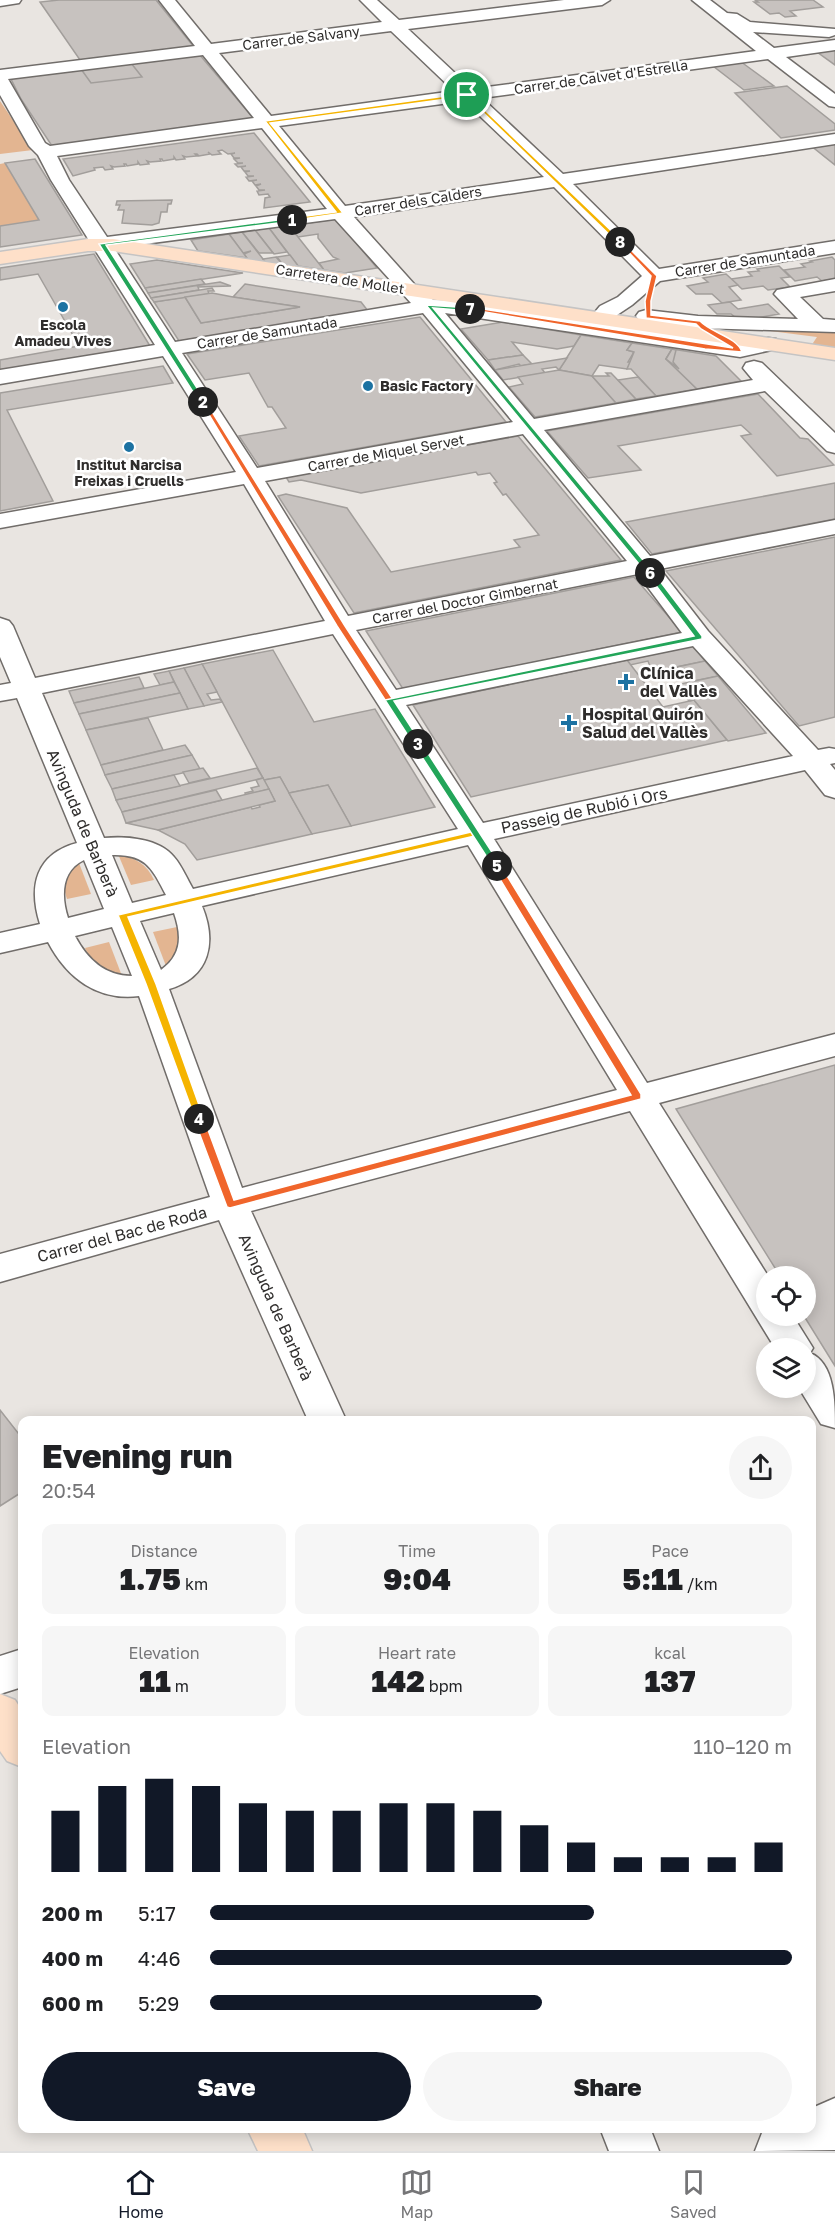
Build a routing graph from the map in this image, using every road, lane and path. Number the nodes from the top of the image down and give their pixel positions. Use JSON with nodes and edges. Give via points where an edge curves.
{"nodes":[{"id":1,"x":13,"y":0,"type":"edge"},
{"id":2,"x":167,"y":0,"type":"edge"},
{"id":3,"x":368,"y":0,"type":"edge"},
{"id":4,"x":602,"y":0,"type":"edge"},
{"id":5,"x":576,"y":1,"type":"edge"},
{"id":6,"x":708,"y":1,"type":"edge"},
{"id":7,"x":0,"y":2,"type":"edge"},
{"id":8,"x":395,"y":26,"type":"junction"},
{"id":9,"x":761,"y":28,"type":"junction"},
{"id":10,"x":835,"y":33,"type":"edge"},
{"id":11,"x":835,"y":45,"type":"edge"},
{"id":12,"x":208,"y":49,"type":"junction"},
{"id":13,"x":793,"y":51,"type":"junction"},
{"id":14,"x":770,"y":54,"type":"junction"},
{"id":15,"x":0,"y":75,"type":"edge"},
{"id":16,"x":0,"y":80,"type":"edge"},
{"id":17,"x":835,"y":82,"type":"edge"},
{"id":18,"x":467,"y":95,"type":"junction"},
{"id":19,"x":835,"y":102,"type":"edge"},
{"id":20,"x":267,"y":122,"type":"junction"},
{"id":21,"x":835,"y":139,"type":"edge"},
{"id":22,"x":46,"y":152,"type":"junction"},
{"id":23,"x":558,"y":180,"type":"junction"},
{"id":24,"x":340,"y":213,"type":"junction"},
{"id":25,"x":102,"y":244,"type":"junction"},
{"id":26,"x":835,"y":247,"type":"edge"},
{"id":27,"x":0,"y":258,"type":"edge"},
{"id":28,"x":654,"y":276,"type":"junction"},
{"id":29,"x":404,"y":284,"type":"junction"},
{"id":30,"x":835,"y":285,"type":"edge"},
{"id":31,"x":428,"y":306,"type":"junction"},
{"id":32,"x":648,"y":316,"type":"junction"},
{"id":33,"x":606,"y":320,"type":"junction"},
{"id":34,"x":698,"y":322,"type":"junction"},
{"id":35,"x":826,"y":326,"type":"edge"},
{"id":36,"x":720,"y":336,"type":"junction"},
{"id":37,"x":768,"y":344,"type":"junction"},
{"id":38,"x":170,"y":349,"type":"junction"},
{"id":39,"x":740,"y":351,"type":"junction"},
{"id":40,"x":835,"y":354,"type":"edge"},
{"id":41,"x":0,"y":377,"type":"edge"},
{"id":42,"x":771,"y":383,"type":"junction"},
{"id":43,"x":528,"y":426,"type":"junction"},
{"id":44,"x":835,"y":446,"type":"edge"},
{"id":45,"x":251,"y":477,"type":"junction"},
{"id":46,"x":0,"y":521,"type":"edge"},
{"id":47,"x":835,"y":527,"type":"edge"},
{"id":48,"x":644,"y":565,"type":"junction"},
{"id":49,"x":0,"y":626,"type":"edge"},
{"id":50,"x":341,"y":626,"type":"junction"},
{"id":51,"x":699,"y":637,"type":"junction"},
{"id":52,"x":12,"y":691,"type":"edge"},
{"id":53,"x":389,"y":700,"type":"junction"},
{"id":54,"x":824,"y":758,"type":"edge"},
{"id":55,"x":835,"y":789,"type":"edge"},
{"id":56,"x":476,"y":834,"type":"junction"},
{"id":57,"x":94,"y":848,"type":"junction"},
{"id":58,"x":184,"y":901,"type":"junction"},
{"id":59,"x":123,"y":915,"type":"junction"},
{"id":60,"x":56,"y":930,"type":"junction"},
{"id":61,"x":0,"y":943,"type":"edge"},
{"id":62,"x":151,"y":984,"type":"junction"},
{"id":63,"x":835,"y":1045,"type":"edge"},
{"id":64,"x":637,"y":1097,"type":"junction"},
{"id":65,"x":230,"y":1204,"type":"junction"},
{"id":66,"x":0,"y":1268,"type":"edge"},
{"id":67,"x":756,"y":1288,"type":"edge"},
{"id":68,"x":816,"y":1383,"type":"edge"},
{"id":69,"x":835,"y":1415,"type":"edge"},
{"id":70,"x":325,"y":1416,"type":"edge"},
{"id":71,"x":816,"y":1422,"type":"edge"},
{"id":72,"x":18,"y":1669,"type":"edge"},
{"id":73,"x":0,"y":1675,"type":"edge"},
{"id":74,"x":0,"y":1714,"type":"edge"},
{"id":75,"x":18,"y":1741,"type":"edge"},
{"id":76,"x":835,"y":2123,"type":"edge"},
{"id":77,"x":275,"y":2133,"type":"edge"},
{"id":78,"x":628,"y":2133,"type":"edge"},
{"id":79,"x":815,"y":2133,"type":"edge"},
{"id":80,"x":816,"y":2133,"type":"edge"},
{"id":81,"x":287,"y":2151,"type":"edge"},
{"id":82,"x":634,"y":2151,"type":"edge"},
{"id":83,"x":780,"y":2151,"type":"edge"}],
"edges":[{"from":1,"to":7,"type":"street"},
{"from":2,"to":12,"type":"street"},
{"from":3,"to":8,"type":"street"},
{"from":4,"to":5,"type":"street","name":"Carrer de Salvany"},
{"from":5,"to":8,"type":"street","name":"Carrer de Salvany"},
{"from":6,"to":9,"type":"street","via":[[746,27]]},
{"from":6,"to":14,"type":"street"},
{"from":8,"to":12,"type":"street","name":"Carrer de Salvany"},
{"from":8,"to":18,"type":"street"},
{"from":9,"to":10,"type":"street"},
{"from":9,"to":13,"type":"street"},
{"from":11,"to":13,"type":"street","name":"Carrer de Calvet d'Estrella"},
{"from":12,"to":15,"type":"street","name":"Carrer de Salvany"},
{"from":12,"to":20,"type":"street"},
{"from":13,"to":14,"type":"street","name":"Carrer de Calvet d'Estrella"},
{"from":13,"to":17,"type":"street"},
{"from":14,"to":18,"type":"street","name":"Carrer de Calvet d'Estrella"},
{"from":14,"to":19,"type":"street"},
{"from":16,"to":22,"type":"street","via":[[38,146]]},
{"from":18,"to":20,"type":"street","name":"Carrer de Calvet d'Estrella"},
{"from":18,"to":23,"type":"street"},
{"from":20,"to":22,"type":"street","name":"Carrer de Calvet d'Estrella"},
{"from":20,"to":24,"type":"street"},
{"from":21,"to":23,"type":"street","name":"Carrer dels Calders"},
{"from":22,"to":25,"type":"street"},
{"from":23,"to":24,"type":"street","name":"Carrer dels Calders"},
{"from":23,"to":28,"type":"street"},
{"from":24,"to":25,"type":"street","name":"Carrer dels Calders"},
{"from":24,"to":29,"type":"street"},
{"from":25,"to":27,"type":"main road","name":"Carrer dels Calders"},
{"from":25,"to":29,"type":"main road","name":"Carretera de Mollet"},
{"from":25,"to":38,"type":"street"},
{"from":26,"to":28,"type":"street","name":"Carrer de Samuntada"},
{"from":28,"to":32,"type":"street","name":"Carrer de Samuntada"},
{"from":28,"to":33,"type":"street","name":"Carrer de Samuntada"},
{"from":29,"to":31,"type":"street"},
{"from":29,"to":33,"type":"main road","name":"Carretera de Mollet"},
{"from":30,"to":35,"type":"street","via":[[783,294]]},
{"from":31,"to":33,"type":"street","name":"Carretera de Mollet"},
{"from":31,"to":38,"type":"street","name":"Carrer de Samuntada"},
{"from":31,"to":43,"type":"street"},
{"from":32,"to":33,"type":"street","name":"Carretera de Mollet"},
{"from":32,"to":34,"type":"street","name":"Carretera de Mollet"},
{"from":33,"to":36,"type":"main road","name":"Carretera de Mollet"},
{"from":33,"to":39,"type":"street","name":"Carretera de Mollet"},
{"from":34,"to":35,"type":"street","name":"Carretera de Mollet"},
{"from":34,"to":36,"type":"street"},
{"from":36,"to":37,"type":"main road","name":"Carretera de Mollet"},
{"from":36,"to":39,"type":"street"},
{"from":37,"to":39,"type":"street"},
{"from":37,"to":40,"type":"main road","name":"Carretera de Mollet"},
{"from":38,"to":41,"type":"street","name":"Carrer de Samuntada"},
{"from":38,"to":45,"type":"street"},
{"from":39,"to":42,"type":"street"},
{"from":42,"to":43,"type":"street","name":"Carrer de Miquel Servet"},
{"from":42,"to":44,"type":"street"},
{"from":43,"to":45,"type":"street","name":"Carrer de Miquel Servet"},
{"from":43,"to":48,"type":"street"},
{"from":45,"to":46,"type":"street","name":"Carrer de Miquel Servet"},
{"from":45,"to":50,"type":"street"},
{"from":47,"to":48,"type":"street","name":"Carrer del Doctor Gimbernat"},
{"from":48,"to":50,"type":"street","name":"Carrer del Doctor Gimbernat"},
{"from":48,"to":51,"type":"street"},
{"from":49,"to":52,"type":"street","name":"Avinguda de Barberà"},
{"from":50,"to":52,"type":"street","name":"Carrer del Doctor Gimbernat"},
{"from":50,"to":53,"type":"street"},
{"from":51,"to":53,"type":"street"},
{"from":51,"to":54,"type":"street"},
{"from":52,"to":57,"type":"street","name":"Avinguda de Barberà"},
{"from":53,"to":56,"type":"street"},
{"from":54,"to":55,"type":"street"},
{"from":54,"to":56,"type":"street","name":"Passeig de Rubió i Ors"},
{"from":56,"to":58,"type":"street","name":"Passeig de Rubió i Ors"},
{"from":56,"to":64,"type":"street"},
{"from":57,"to":58,"type":"street","via":[[120,846],[144,850],[162,861]]},
{"from":57,"to":59,"type":"street","name":"Avinguda de Barberà"},
{"from":57,"to":60,"type":"street","via":[[71,855],[57,865],[50,878]]},
{"from":58,"to":59,"type":"street","name":"Passeig de Rubió i Ors"},
{"from":58,"to":62,"type":"street","via":[[196,938],[193,955],[175,975]]},
{"from":59,"to":60,"type":"street","name":"Passeig de Rubió i Ors"},
{"from":59,"to":62,"type":"street","name":"Avinguda de Barberà"},
{"from":60,"to":61,"type":"street","name":"Passeig de Rubió i Ors"},
{"from":60,"to":62,"type":"street","via":[[81,969],[98,981],[117,986]]},
{"from":62,"to":65,"type":"street","name":"Avinguda de Barberà"},
{"from":63,"to":64,"type":"street","name":"Carrer del Bac de Roda"},
{"from":64,"to":65,"type":"street","name":"Carrer del Bac de Roda"},
{"from":64,"to":67,"type":"street"},
{"from":65,"to":66,"type":"street","name":"Carrer del Bac de Roda"},
{"from":65,"to":70,"type":"street","name":"Avinguda de Barberà"},
{"from":68,"to":69,"type":"street"},
{"from":69,"to":71,"type":"street"},
{"from":72,"to":73,"type":"street"},
{"from":74,"to":75,"type":"main road"},
{"from":76,"to":80,"type":"street"},
{"from":77,"to":81,"type":"main road"},
{"from":78,"to":82,"type":"street"},
{"from":79,"to":83,"type":"street"}]}
